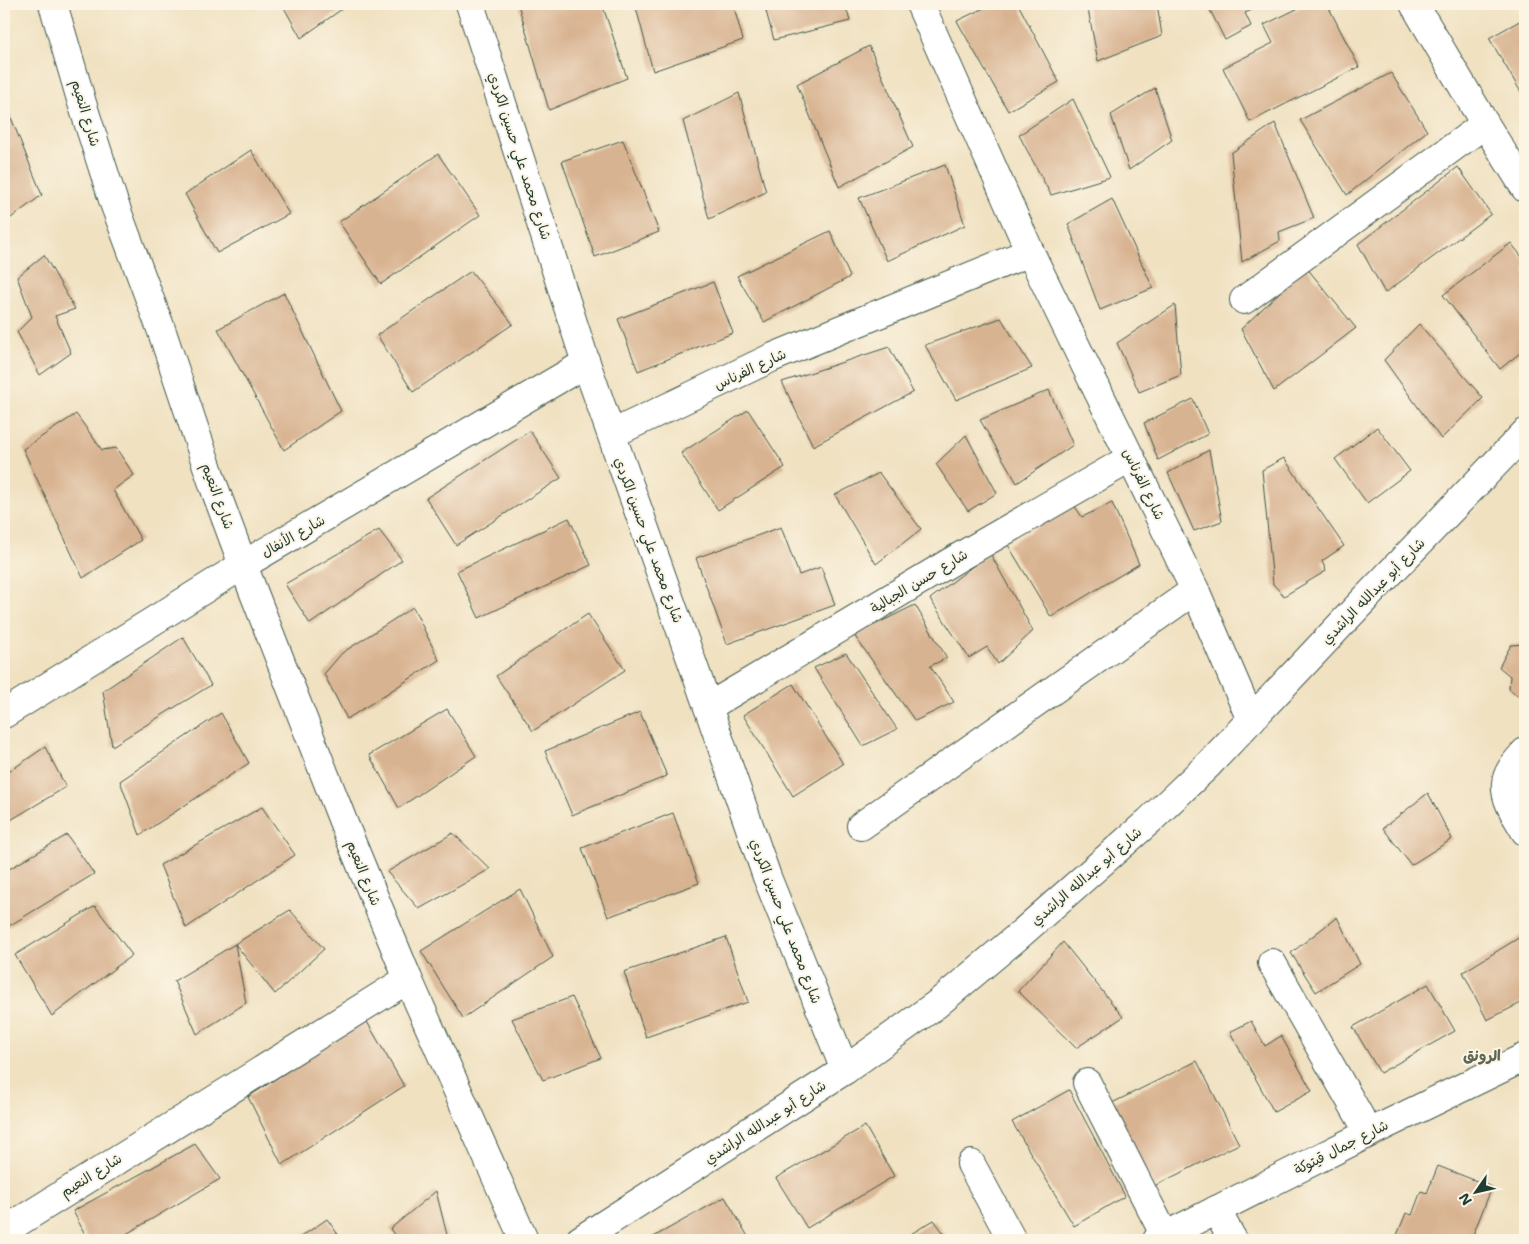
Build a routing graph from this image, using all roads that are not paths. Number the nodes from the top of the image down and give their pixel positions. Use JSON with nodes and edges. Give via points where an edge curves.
{"nodes":[{"id":1,"x":53,"y":4,"type":"edge"},
{"id":2,"x":470,"y":4,"type":"edge"},
{"id":3,"x":920,"y":4,"type":"edge"},
{"id":4,"x":1414,"y":4,"type":"edge"},
{"id":5,"x":1485,"y":124,"type":"junction"},
{"id":6,"x":1525,"y":188,"type":"edge"},
{"id":7,"x":1030,"y":252,"type":"junction"},
{"id":8,"x":1244,"y":300,"type":"dead end"},
{"id":9,"x":586,"y":363,"type":"junction"},
{"id":10,"x":1525,"y":433,"type":"edge"},
{"id":11,"x":612,"y":434,"type":"junction"},
{"id":12,"x":1131,"y":458,"type":"junction"},
{"id":13,"x":243,"y":565,"type":"junction"},
{"id":14,"x":1195,"y":590,"type":"junction"},
{"id":15,"x":708,"y":707,"type":"junction"},
{"id":16,"x":4,"y":714,"type":"edge"},
{"id":17,"x":1251,"y":720,"type":"junction"},
{"id":18,"x":1525,"y":752,"type":"edge"},
{"id":19,"x":861,"y":826,"type":"dead end"},
{"id":20,"x":1525,"y":831,"type":"edge"},
{"id":21,"x":1272,"y":963,"type":"dead end"},
{"id":22,"x":408,"y":979,"type":"junction"},
{"id":23,"x":1525,"y":1057,"type":"edge"},
{"id":24,"x":845,"y":1070,"type":"junction"},
{"id":25,"x":1087,"y":1083,"type":"dead end"},
{"id":26,"x":1369,"y":1133,"type":"junction"},
{"id":27,"x":971,"y":1164,"type":"dead end"},
{"id":28,"x":1216,"y":1210,"type":"junction"},
{"id":29,"x":4,"y":1230,"type":"edge"},
{"id":30,"x":1161,"y":1238,"type":"edge"},
{"id":31,"x":524,"y":1240,"type":"edge"},
{"id":32,"x":580,"y":1240,"type":"edge"},
{"id":33,"x":1012,"y":1240,"type":"edge"},
{"id":34,"x":1233,"y":1240,"type":"edge"}],
"edges":[{"from":1,"to":13,"type":"street","name":"شارع النعيم","via":[[114,203]]},
{"from":2,"to":9,"type":"street","name":"شارع محمد علي حسين الكردي"},
{"from":3,"to":7,"type":"street","name":"شارع الفرناس"},
{"from":4,"to":5,"type":"street"},
{"from":5,"to":6,"type":"street"},
{"from":5,"to":8,"type":"street"},
{"from":7,"to":11,"type":"street","name":"شارع الفرناس","via":[[771,358]]},
{"from":7,"to":12,"type":"street","name":"شارع الفرناس"},
{"from":9,"to":11,"type":"street","name":"شارع محمد علي حسين الكردي"},
{"from":9,"to":13,"type":"street","name":"شارع الأنفال"},
{"from":10,"to":17,"type":"street","name":"شارع أبو عبدالله الراشدي"},
{"from":11,"to":15,"type":"street","name":"شارع محمد علي حسين الكردي"},
{"from":12,"to":14,"type":"street","name":"شارع الفرناس"},
{"from":12,"to":15,"type":"street","name":"شارع حسن الجبالية"},
{"from":13,"to":16,"type":"street","name":"شارع الأنفال"},
{"from":13,"to":22,"type":"street","name":"شارع النعيم"},
{"from":14,"to":17,"type":"street","name":"شارع الفرناس"},
{"from":14,"to":19,"type":"street"},
{"from":15,"to":24,"type":"street","name":"شارع محمد علي حسين الكردي","via":[[767,877]]},
{"from":17,"to":24,"type":"street","name":"شارع أبو عبدالله الراشدي","via":[[1156,814],[1016,938],[937,1004]]},
{"from":18,"to":20,"type":"street","via":[[1506,782],[1508,798]]},
{"from":21,"to":26,"type":"street"},
{"from":22,"to":29,"type":"street","name":"شارع النعيم"},
{"from":22,"to":31,"type":"street","name":"شارع النعيم"},
{"from":23,"to":26,"type":"street","name":"شارع جمال قيتوكة"},
{"from":24,"to":32,"type":"street","name":"شارع أبو عبدالله الراشدي"},
{"from":25,"to":30,"type":"street"},
{"from":26,"to":28,"type":"street","name":"شارع جمال قيتوكة"},
{"from":27,"to":33,"type":"street"},
{"from":28,"to":30,"type":"street","name":"شارع جمال قيتوكة"},
{"from":28,"to":34,"type":"street"}]}
